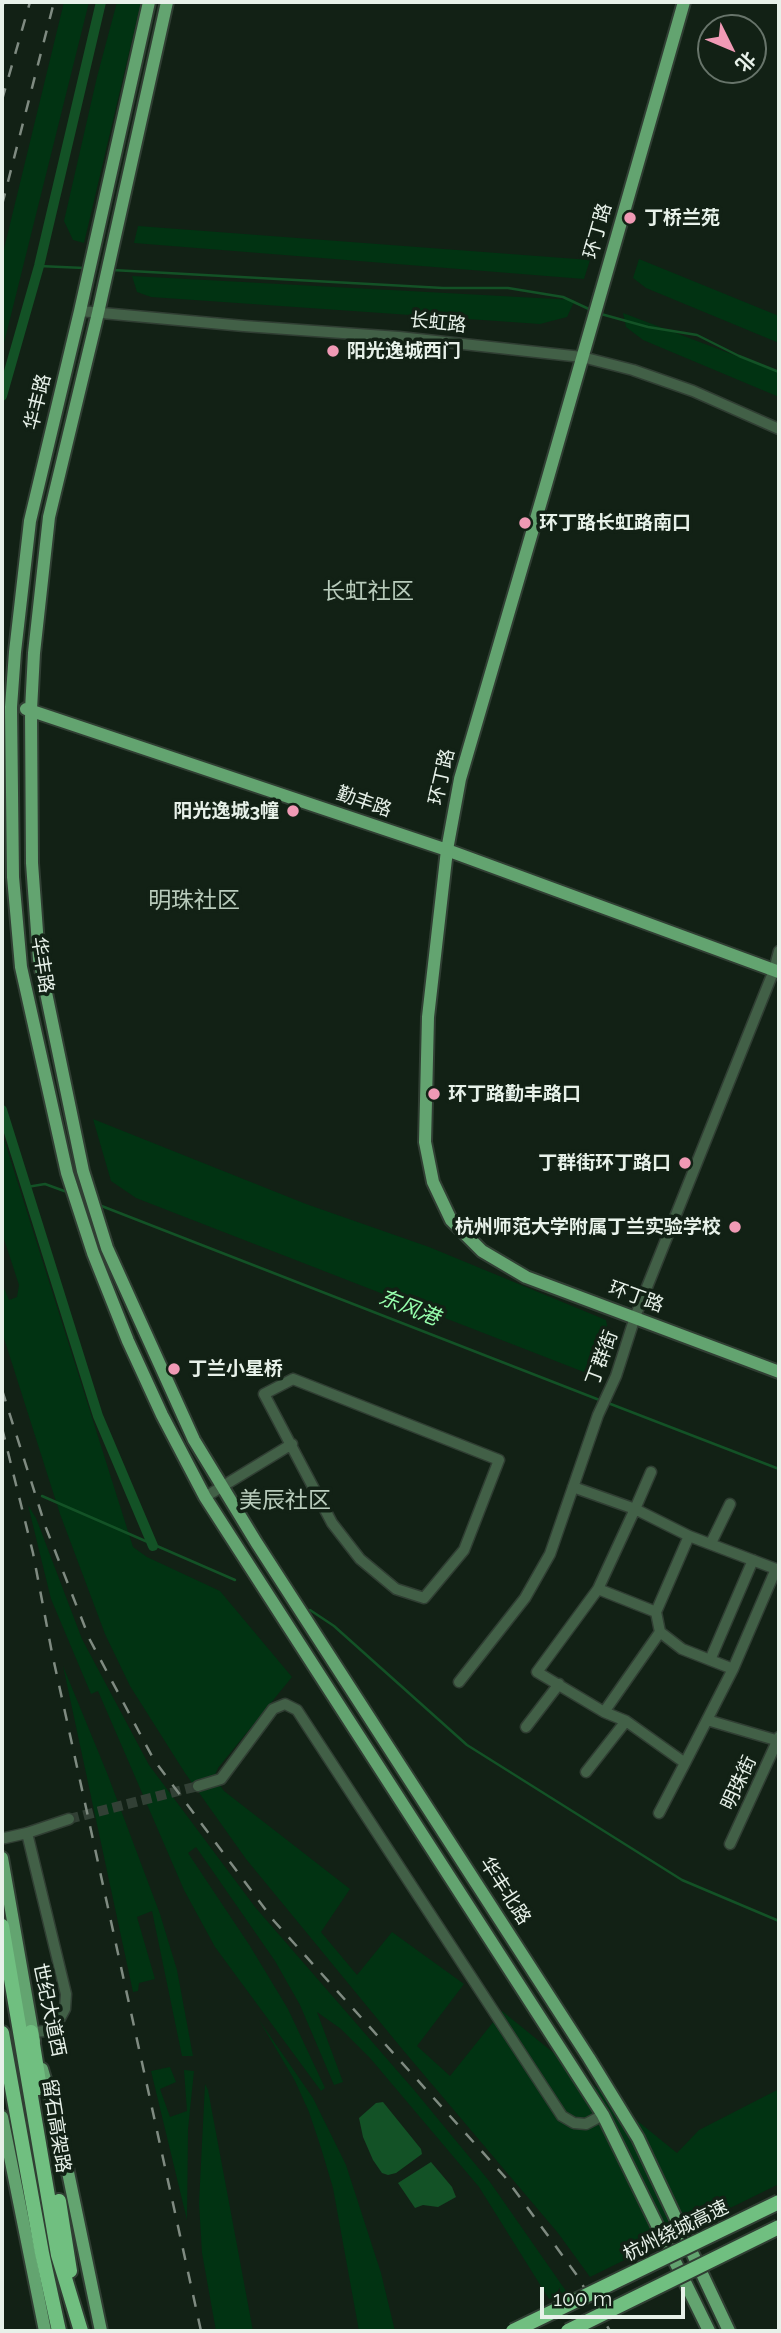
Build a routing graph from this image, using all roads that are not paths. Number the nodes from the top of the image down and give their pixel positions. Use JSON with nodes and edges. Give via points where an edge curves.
{"nodes":[{"id":1,"x":149,"y":2,"type":"edge"},
{"id":2,"x":167,"y":2,"type":"edge"},
{"id":3,"x":684,"y":2,"type":"edge"},
{"id":4,"x":80,"y":311,"type":"junction"},
{"id":5,"x":98,"y":313,"type":"junction"},
{"id":6,"x":582,"y":357,"type":"junction"},
{"id":7,"x":779,"y":429,"type":"edge"},
{"id":8,"x":11,"y":707,"type":"junction"},
{"id":9,"x":31,"y":710,"type":"junction"},
{"id":10,"x":447,"y":850,"type":"junction"},
{"id":11,"x":779,"y":951,"type":"edge"},
{"id":12,"x":777,"y":971,"type":"edge"},
{"id":13,"x":635,"y":1317,"type":"junction"},
{"id":14,"x":779,"y":1371,"type":"edge"},
{"id":15,"x":292,"y":1444,"type":"junction"},
{"id":16,"x":651,"y":1472,"type":"dead end"},
{"id":17,"x":222,"y":1486,"type":"junction"},
{"id":18,"x":573,"y":1487,"type":"junction"},
{"id":19,"x":205,"y":1497,"type":"junction"},
{"id":20,"x":730,"y":1504,"type":"dead end"},
{"id":21,"x":635,"y":1509,"type":"junction"},
{"id":22,"x":689,"y":1536,"type":"junction"},
{"id":23,"x":711,"y":1543,"type":"junction"},
{"id":24,"x":753,"y":1560,"type":"junction"},
{"id":25,"x":778,"y":1566,"type":"edge"},
{"id":26,"x":598,"y":1589,"type":"junction"},
{"id":27,"x":656,"y":1612,"type":"junction"},
{"id":28,"x":660,"y":1632,"type":"junction"},
{"id":29,"x":710,"y":1660,"type":"junction"},
{"id":30,"x":733,"y":1669,"type":"junction"},
{"id":31,"x":459,"y":1682,"type":"dead end"},
{"id":32,"x":559,"y":1684,"type":"junction"},
{"id":33,"x":604,"y":1712,"type":"junction"},
{"id":34,"x":707,"y":1720,"type":"junction"},
{"id":35,"x":626,"y":1721,"type":"junction"},
{"id":36,"x":526,"y":1727,"type":"dead end"},
{"id":37,"x":779,"y":1740,"type":"edge"},
{"id":38,"x":685,"y":1763,"type":"junction"},
{"id":39,"x":586,"y":1772,"type":"dead end"},
{"id":40,"x":198,"y":1786,"type":"tunnel mouth"},
{"id":41,"x":659,"y":1813,"type":"dead end"},
{"id":42,"x":69,"y":1819,"type":"tunnel mouth"},
{"id":43,"x":27,"y":1833,"type":"junction"},
{"id":44,"x":5,"y":1838,"type":"dead end"},
{"id":45,"x":730,"y":1844,"type":"dead end"},
{"id":46,"x":2,"y":1858,"type":"edge"},
{"id":47,"x":2,"y":1926,"type":"edge"},
{"id":48,"x":31,"y":2032,"type":"junction"},
{"id":49,"x":2,"y":2033,"type":"edge"},
{"id":50,"x":603,"y":2115,"type":"junction"},
{"id":51,"x":2,"y":2117,"type":"edge"},
{"id":52,"x":779,"y":2202,"type":"edge"},
{"id":53,"x":779,"y":2227,"type":"edge"},
{"id":54,"x":80,"y":2329,"type":"edge"},
{"id":55,"x":45,"y":2331,"type":"edge"},
{"id":56,"x":59,"y":2331,"type":"edge"},
{"id":57,"x":101,"y":2331,"type":"edge"},
{"id":58,"x":513,"y":2331,"type":"edge"},
{"id":59,"x":568,"y":2331,"type":"edge"},
{"id":60,"x":709,"y":2331,"type":"edge"},
{"id":61,"x":729,"y":2331,"type":"edge"}],
"edges":[{"from":1,"to":4,"type":"main road","name":"华丰路"},
{"from":2,"to":5,"type":"main road","name":"华丰路"},
{"from":3,"to":6,"type":"main road","name":"环丁路"},
{"from":4,"to":5,"type":"street","name":"长虹路"},
{"from":4,"to":8,"type":"main road","name":"华丰路","via":[[30,521]]},
{"from":5,"to":6,"type":"street","name":"长虹路"},
{"from":5,"to":9,"type":"main road","name":"华丰路","via":[[48,517]]},
{"from":6,"to":7,"type":"street","name":"长虹路","via":[[633,369]]},
{"from":6,"to":10,"type":"main road","name":"环丁路","via":[[460,779]]},
{"from":8,"to":9,"type":"main road","name":"勤丰路"},
{"from":8,"to":19,"type":"main road","name":"华丰路","via":[[13,877],[21,967],[67,1173],[128,1341]]},
{"from":9,"to":10,"type":"main road","name":"勤丰路"},
{"from":9,"to":17,"type":"main road","name":"华丰路","via":[[32,863],[39,959],[83,1171],[107,1248],[194,1440]]},
{"from":10,"to":12,"type":"main road","name":"勤丰路"},
{"from":10,"to":13,"type":"main road","name":"环丁路","via":[[428,1017],[425,1142],[433,1182],[451,1220],[482,1251],[526,1277]]},
{"from":11,"to":12,"type":"street","name":"丁群街"},
{"from":12,"to":13,"type":"street","name":"丁群街"},
{"from":13,"to":14,"type":"main road","name":"环丁路"},
{"from":13,"to":18,"type":"street","name":"丁群街"},
{"from":15,"to":15,"type":"street","via":[[332,1523],[360,1559],[396,1589],[424,1598],[464,1550],[499,1460],[293,1379],[264,1394]]},
{"from":15,"to":17,"type":"street"},
{"from":16,"to":21,"type":"street"},
{"from":17,"to":19,"type":"street"},
{"from":17,"to":61,"type":"main road","name":"华丰北路","via":[[632,2128]]},
{"from":18,"to":21,"type":"street"},
{"from":18,"to":31,"type":"street","name":"丁群街","via":[[550,1554],[525,1598]]},
{"from":19,"to":50,"type":"main road","name":"华丰北路"},
{"from":20,"to":23,"type":"street"},
{"from":21,"to":22,"type":"street"},
{"from":21,"to":26,"type":"street"},
{"from":22,"to":23,"type":"street"},
{"from":22,"to":27,"type":"street"},
{"from":23,"to":24,"type":"street"},
{"from":24,"to":25,"type":"street"},
{"from":24,"to":29,"type":"street"},
{"from":25,"to":30,"type":"street"},
{"from":26,"to":27,"type":"street"},
{"from":26,"to":32,"type":"street","via":[[537,1671]]},
{"from":27,"to":28,"type":"street"},
{"from":28,"to":29,"type":"street","via":[[682,1649]]},
{"from":28,"to":33,"type":"street"},
{"from":29,"to":30,"type":"street"},
{"from":30,"to":34,"type":"street"},
{"from":32,"to":33,"type":"street"},
{"from":32,"to":36,"type":"street"},
{"from":33,"to":35,"type":"street"},
{"from":34,"to":37,"type":"street"},
{"from":34,"to":38,"type":"street"},
{"from":35,"to":38,"type":"street"},
{"from":35,"to":39,"type":"street"},
{"from":37,"to":45,"type":"street","name":"明珠街"},
{"from":38,"to":41,"type":"street"},
{"from":40,"to":50,"type":"street","via":[[221,1779],[273,1709],[285,1704],[297,1710],[562,2116],[586,2124]]},
{"from":42,"to":43,"type":"street"},
{"from":43,"to":44,"type":"street"},
{"from":43,"to":48,"type":"street","via":[[66,1994],[58,2022],[46,2031]]},
{"from":46,"to":48,"type":"main road","name":"世纪大道西"},
{"from":47,"to":54,"type":"highway","name":"留石高架路","via":[[58,2255]]},
{"from":48,"to":54,"type":"highway"},
{"from":48,"to":57,"type":"main road","name":"世纪大道西","via":[[58,2124]]},
{"from":49,"to":56,"type":"highway","name":"留石高架路"},
{"from":50,"to":60,"type":"main road","name":"华丰北路"},
{"from":51,"to":55,"type":"main road"},
{"from":52,"to":58,"type":"highway","name":"杭州绕城高速","bridge":true},
{"from":53,"to":59,"type":"highway","bridge":true}]}
